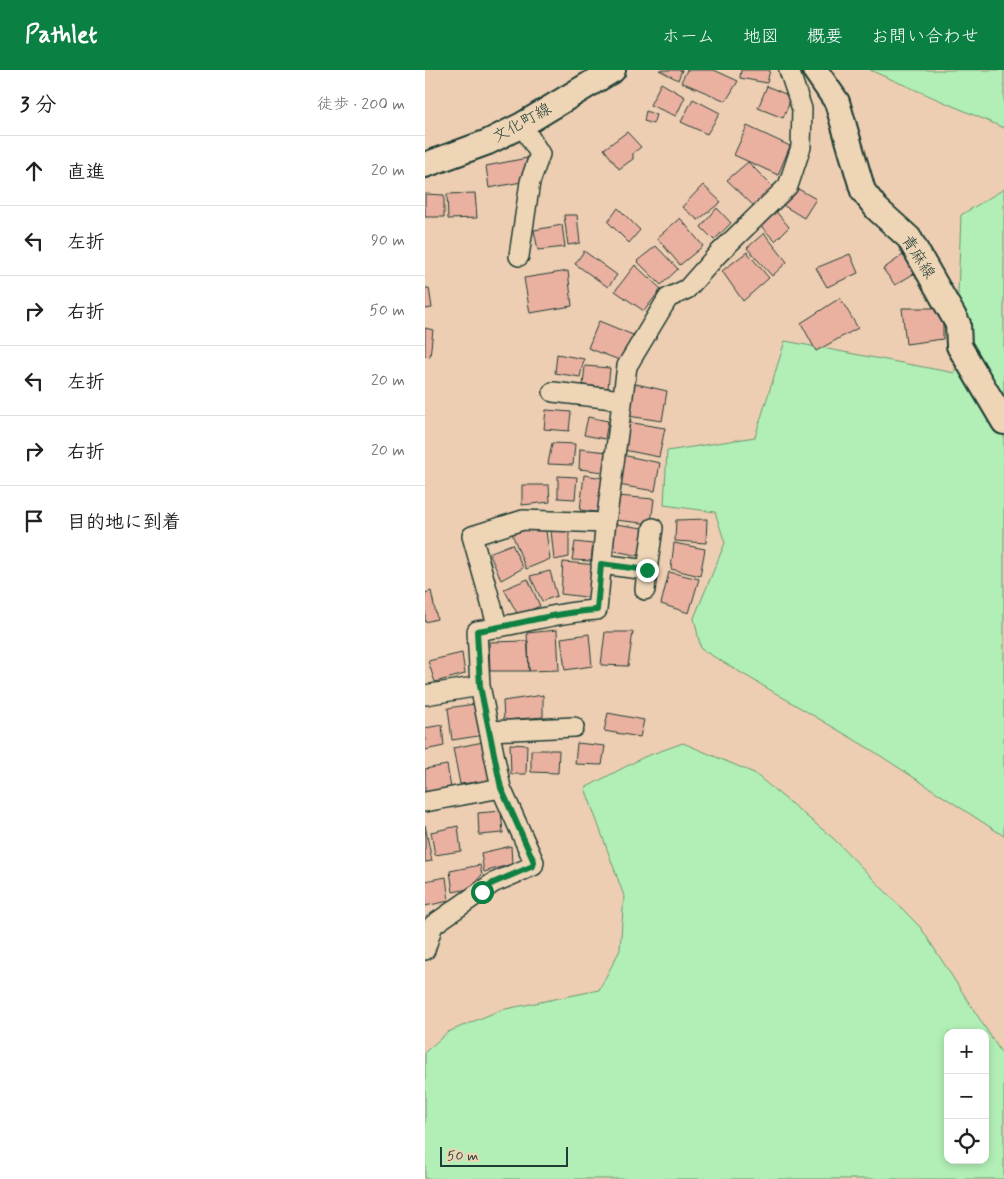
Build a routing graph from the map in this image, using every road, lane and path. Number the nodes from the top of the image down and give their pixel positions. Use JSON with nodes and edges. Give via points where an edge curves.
{"nodes":[{"id":1,"x":613,"y":70,"type":"edge"},
{"id":2,"x":789,"y":70,"type":"edge"},
{"id":3,"x":815,"y":70,"type":"edge"},
{"id":4,"x":522,"y":125,"type":"junction"},
{"id":5,"x":425,"y":165,"type":"edge"},
{"id":6,"x":519,"y":256,"type":"dead end"},
{"id":7,"x":553,"y":392,"type":"dead end"},
{"id":8,"x":622,"y":400,"type":"junction"},
{"id":9,"x":1004,"y":422,"type":"edge"},
{"id":10,"x":606,"y":523,"type":"junction"},
{"id":11,"x":653,"y":528,"type":"dead end"},
{"id":12,"x":601,"y":564,"type":"junction"},
{"id":13,"x":647,"y":570,"type":"junction"},
{"id":14,"x":645,"y":590,"type":"dead end"},
{"id":15,"x":498,"y":628,"type":"junction"},
{"id":16,"x":480,"y":686,"type":"junction"},
{"id":17,"x":425,"y":695,"type":"edge"},
{"id":18,"x":574,"y":727,"type":"dead end"},
{"id":19,"x":489,"y":731,"type":"junction"},
{"id":20,"x":501,"y":788,"type":"junction"},
{"id":21,"x":425,"y":802,"type":"edge"},
{"id":22,"x":429,"y":922,"type":"edge"},
{"id":23,"x":425,"y":950,"type":"edge"}],
"edges":[{"from":1,"to":4,"type":"street","name":"文化町線"},
{"from":2,"to":8,"type":"street","via":[[802,109],[801,147],[788,186],[687,289],[668,298],[627,366]]},
{"from":3,"to":9,"type":"street","name":"青麻線","via":[[837,102],[863,190],[877,209],[909,238],[957,324],[959,346]]},
{"from":4,"to":5,"type":"street","name":"文化町線","via":[[488,142]]},
{"from":4,"to":6,"type":"street","via":[[540,154],[531,182]]},
{"from":7,"to":8,"type":"street"},
{"from":8,"to":10,"type":"street"},
{"from":10,"to":12,"type":"street"},
{"from":10,"to":15,"type":"street","via":[[523,520],[472,536]]},
{"from":11,"to":13,"type":"street"},
{"from":12,"to":13,"type":"street"},
{"from":12,"to":15,"type":"street","via":[[597,610],[566,612]]},
{"from":13,"to":14,"type":"street"},
{"from":15,"to":16,"type":"street","via":[[477,631]]},
{"from":16,"to":17,"type":"street"},
{"from":16,"to":19,"type":"street"},
{"from":18,"to":19,"type":"street"},
{"from":19,"to":20,"type":"street"},
{"from":20,"to":21,"type":"street"},
{"from":20,"to":22,"type":"street","via":[[533,866],[493,883]]},
{"from":22,"to":23,"type":"street"}]}
